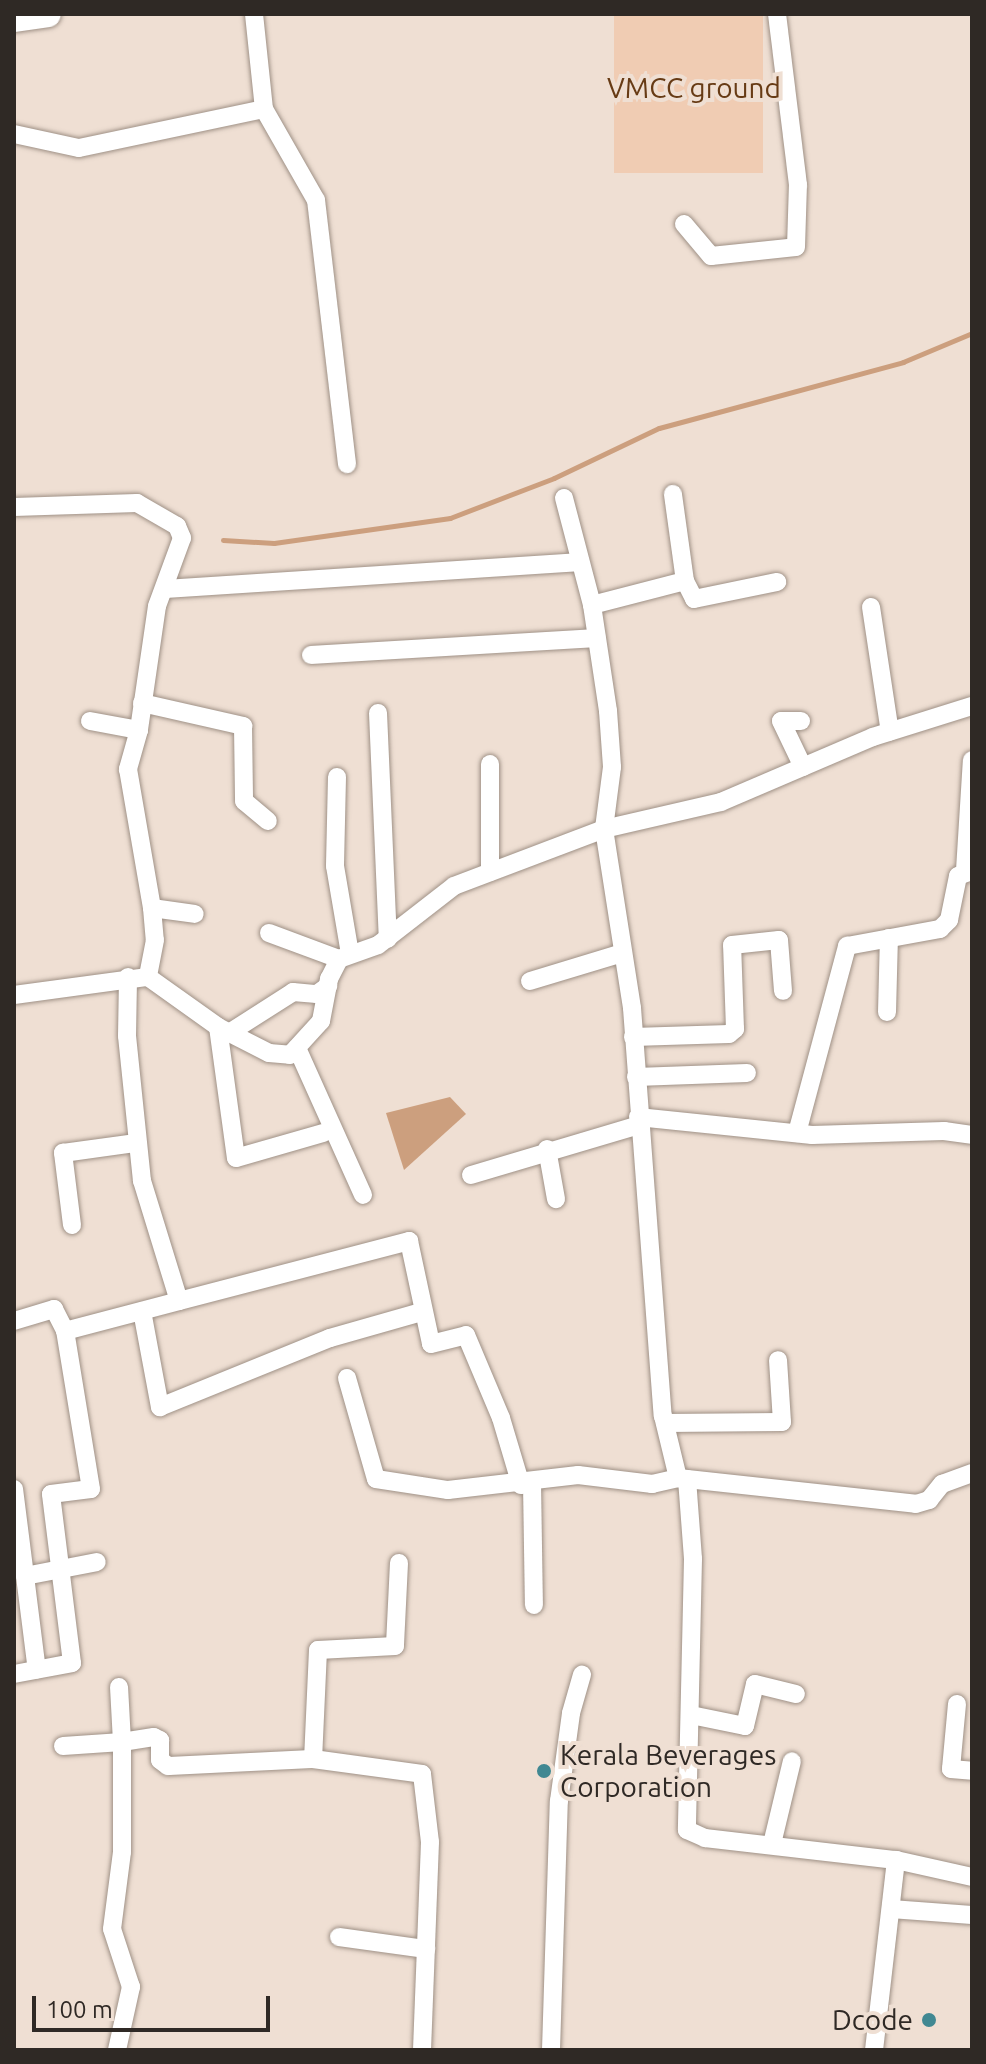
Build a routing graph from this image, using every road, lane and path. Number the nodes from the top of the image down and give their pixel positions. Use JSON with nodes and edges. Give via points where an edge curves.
{"nodes":[{"id":1,"x":48,"y":14,"type":"edge"},
{"id":2,"x":254,"y":14,"type":"edge"},
{"id":3,"x":777,"y":14,"type":"edge"},
{"id":4,"x":14,"y":19,"type":"edge"},
{"id":5,"x":264,"y":109,"type":"junction"},
{"id":6,"x":14,"y":134,"type":"edge"},
{"id":7,"x":684,"y":224,"type":"dead end"},
{"id":8,"x":347,"y":464,"type":"dead end"},
{"id":9,"x":673,"y":494,"type":"dead end"},
{"id":10,"x":564,"y":498,"type":"dead end"},
{"id":11,"x":14,"y":507,"type":"edge"},
{"id":12,"x":577,"y":562,"type":"junction"},
{"id":13,"x":685,"y":581,"type":"junction"},
{"id":14,"x":777,"y":582,"type":"dead end"},
{"id":15,"x":165,"y":589,"type":"junction"},
{"id":16,"x":592,"y":605,"type":"junction"},
{"id":17,"x":871,"y":607,"type":"dead end"},
{"id":18,"x":596,"y":638,"type":"junction"},
{"id":19,"x":311,"y":655,"type":"dead end"},
{"id":20,"x":142,"y":703,"type":"junction"},
{"id":21,"x":972,"y":706,"type":"edge"},
{"id":22,"x":378,"y":713,"type":"dead end"},
{"id":23,"x":90,"y":721,"type":"dead end"},
{"id":24,"x":801,"y":721,"type":"dead end"},
{"id":25,"x":139,"y":730,"type":"junction"},
{"id":26,"x":890,"y":732,"type":"junction"},
{"id":27,"x":972,"y":760,"type":"edge"},
{"id":28,"x":490,"y":764,"type":"dead end"},
{"id":29,"x":803,"y":767,"type":"junction"},
{"id":30,"x":337,"y":777,"type":"dead end"},
{"id":31,"x":268,"y":821,"type":"dead end"},
{"id":32,"x":604,"y":829,"type":"junction"},
{"id":33,"x":969,"y":870,"type":"edge"},
{"id":34,"x":490,"y":872,"type":"junction"},
{"id":35,"x":152,"y":908,"type":"junction"},
{"id":36,"x":195,"y":914,"type":"dead end"},
{"id":37,"x":269,"y":933,"type":"dead end"},
{"id":38,"x":889,"y":938,"type":"junction"},
{"id":39,"x":388,"y":939,"type":"junction"},
{"id":40,"x":623,"y":953,"type":"junction"},
{"id":41,"x":345,"y":956,"type":"junction"},
{"id":42,"x":128,"y":977,"type":"junction"},
{"id":43,"x":148,"y":977,"type":"junction"},
{"id":44,"x":530,"y":981,"type":"dead end"},
{"id":45,"x":328,"y":986,"type":"junction"},
{"id":46,"x":783,"y":991,"type":"dead end"},
{"id":47,"x":14,"y":995,"type":"edge"},
{"id":48,"x":887,"y":1012,"type":"dead end"},
{"id":49,"x":223,"y":1030,"type":"junction"},
{"id":50,"x":633,"y":1037,"type":"junction"},
{"id":51,"x":297,"y":1048,"type":"junction"},
{"id":52,"x":747,"y":1073,"type":"dead end"},
{"id":53,"x":636,"y":1077,"type":"junction"},
{"id":54,"x":638,"y":1121,"type":"junction"},
{"id":55,"x":323,"y":1133,"type":"dead end"},
{"id":56,"x":797,"y":1133,"type":"junction"},
{"id":57,"x":972,"y":1135,"type":"edge"},
{"id":58,"x":136,"y":1143,"type":"junction"},
{"id":59,"x":547,"y":1149,"type":"junction"},
{"id":60,"x":471,"y":1175,"type":"dead end"},
{"id":61,"x":363,"y":1195,"type":"dead end"},
{"id":62,"x":556,"y":1199,"type":"dead end"},
{"id":63,"x":72,"y":1225,"type":"dead end"},
{"id":64,"x":179,"y":1301,"type":"junction"},
{"id":65,"x":142,"y":1311,"type":"junction"},
{"id":66,"x":421,"y":1312,"type":"junction"},
{"id":67,"x":14,"y":1321,"type":"edge"},
{"id":68,"x":65,"y":1331,"type":"junction"},
{"id":69,"x":778,"y":1360,"type":"dead end"},
{"id":70,"x":347,"y":1378,"type":"dead end"},
{"id":71,"x":665,"y":1423,"type":"junction"},
{"id":72,"x":972,"y":1473,"type":"edge"},
{"id":73,"x":683,"y":1478,"type":"junction"},
{"id":74,"x":526,"y":1484,"type":"junction"},
{"id":75,"x":14,"y":1489,"type":"edge"},
{"id":76,"x":97,"y":1562,"type":"dead end"},
{"id":77,"x":399,"y":1563,"type":"dead end"},
{"id":78,"x":61,"y":1569,"type":"junction"},
{"id":79,"x":25,"y":1576,"type":"junction"},
{"id":80,"x":534,"y":1605,"type":"dead end"},
{"id":81,"x":37,"y":1670,"type":"junction"},
{"id":82,"x":14,"y":1674,"type":"edge"},
{"id":83,"x":582,"y":1675,"type":"dead end"},
{"id":84,"x":119,"y":1687,"type":"dead end"},
{"id":85,"x":796,"y":1694,"type":"dead end"},
{"id":86,"x":957,"y":1704,"type":"dead end"},
{"id":87,"x":691,"y":1715,"type":"junction"},
{"id":88,"x":122,"y":1742,"type":"junction"},
{"id":89,"x":63,"y":1746,"type":"dead end"},
{"id":90,"x":313,"y":1759,"type":"junction"},
{"id":91,"x":792,"y":1761,"type":"dead end"},
{"id":92,"x":972,"y":1771,"type":"edge"},
{"id":93,"x":772,"y":1844,"type":"junction"},
{"id":94,"x":896,"y":1860,"type":"junction"},
{"id":95,"x":972,"y":1877,"type":"edge"},
{"id":96,"x":891,"y":1909,"type":"junction"},
{"id":97,"x":972,"y":1915,"type":"edge"},
{"id":98,"x":339,"y":1937,"type":"dead end"},
{"id":99,"x":426,"y":1949,"type":"junction"},
{"id":100,"x":117,"y":2050,"type":"edge"},
{"id":101,"x":422,"y":2050,"type":"edge"},
{"id":102,"x":551,"y":2050,"type":"edge"},
{"id":103,"x":874,"y":2050,"type":"edge"}],
"edges":[{"from":1,"to":4,"type":"street"},
{"from":2,"to":5,"type":"street"},
{"from":3,"to":7,"type":"street","via":[[798,185],[796,247],[711,256]]},
{"from":5,"to":6,"type":"street","via":[[79,148]]},
{"from":5,"to":8,"type":"street","via":[[316,200]]},
{"from":9,"to":13,"type":"street"},
{"from":10,"to":12,"type":"street"},
{"from":11,"to":15,"type":"street","via":[[113,502],[137,503],[160,513],[177,526],[184,545]]},
{"from":12,"to":15,"type":"street"},
{"from":12,"to":16,"type":"street"},
{"from":13,"to":14,"type":"street","via":[[694,599]]},
{"from":13,"to":16,"type":"street"},
{"from":15,"to":20,"type":"street","via":[[157,606]]},
{"from":16,"to":18,"type":"street"},
{"from":17,"to":26,"type":"street"},
{"from":18,"to":19,"type":"street"},
{"from":18,"to":32,"type":"street","via":[[612,767]]},
{"from":20,"to":25,"type":"street"},
{"from":20,"to":31,"type":"street","via":[[243,726],[244,801]]},
{"from":21,"to":26,"type":"street"},
{"from":22,"to":39,"type":"street"},
{"from":23,"to":25,"type":"street"},
{"from":24,"to":29,"type":"street","via":[[781,721]]},
{"from":25,"to":35,"type":"street","via":[[128,769]]},
{"from":26,"to":29,"type":"street"},
{"from":27,"to":33,"type":"street"},
{"from":28,"to":34,"type":"street"},
{"from":29,"to":32,"type":"street","via":[[721,802]]},
{"from":30,"to":41,"type":"street","via":[[335,866]]},
{"from":32,"to":34,"type":"street"},
{"from":32,"to":40,"type":"street"},
{"from":33,"to":38,"type":"street","via":[[958,876],[949,920],[940,929]]},
{"from":34,"to":39,"type":"street","via":[[454,886]]},
{"from":35,"to":36,"type":"street"},
{"from":35,"to":43,"type":"street","via":[[155,940]]},
{"from":37,"to":41,"type":"street"},
{"from":38,"to":48,"type":"street"},
{"from":38,"to":56,"type":"street","via":[[847,946]]},
{"from":39,"to":41,"type":"street"},
{"from":40,"to":44,"type":"street"},
{"from":40,"to":50,"type":"street"},
{"from":41,"to":45,"type":"street"},
{"from":42,"to":43,"type":"street"},
{"from":42,"to":47,"type":"street"},
{"from":42,"to":58,"type":"street"},
{"from":43,"to":49,"type":"street"},
{"from":45,"to":49,"type":"street","via":[[317,994],[293,992]]},
{"from":45,"to":51,"type":"street","via":[[321,1021]]},
{"from":46,"to":50,"type":"street","via":[[779,940],[732,945],[735,1029],[729,1034]]},
{"from":49,"to":51,"type":"street","via":[[280,1057]]},
{"from":49,"to":55,"type":"street","via":[[236,1158]]},
{"from":50,"to":53,"type":"street"},
{"from":51,"to":61,"type":"street"},
{"from":52,"to":53,"type":"street"},
{"from":53,"to":54,"type":"street"},
{"from":54,"to":56,"type":"street"},
{"from":54,"to":59,"type":"street"},
{"from":54,"to":71,"type":"street"},
{"from":56,"to":57,"type":"street"},
{"from":58,"to":63,"type":"street","via":[[63,1153]]},
{"from":58,"to":64,"type":"street","via":[[142,1181]]},
{"from":59,"to":60,"type":"street"},
{"from":59,"to":62,"type":"street"},
{"from":64,"to":65,"type":"street"},
{"from":64,"to":66,"type":"street","via":[[409,1241]]},
{"from":65,"to":66,"type":"street","via":[[160,1407],[330,1338]]},
{"from":65,"to":68,"type":"street"},
{"from":66,"to":74,"type":"street","via":[[431,1344],[466,1335]]},
{"from":67,"to":68,"type":"street","via":[[54,1309]]},
{"from":68,"to":78,"type":"street","via":[[91,1489],[51,1494]]},
{"from":69,"to":71,"type":"street","via":[[782,1422]]},
{"from":70,"to":74,"type":"street","via":[[376,1479],[448,1490]]},
{"from":71,"to":73,"type":"street"},
{"from":72,"to":73,"type":"street","via":[[942,1484],[929,1500],[916,1504]]},
{"from":73,"to":74,"type":"street","via":[[652,1484],[578,1475]]},
{"from":73,"to":87,"type":"street","via":[[693,1559]]},
{"from":74,"to":80,"type":"street"},
{"from":75,"to":79,"type":"street"},
{"from":76,"to":78,"type":"street"},
{"from":77,"to":90,"type":"street","via":[[395,1646],[318,1650]]},
{"from":78,"to":79,"type":"street"},
{"from":78,"to":81,"type":"street","via":[[72,1663]]},
{"from":79,"to":81,"type":"street"},
{"from":81,"to":82,"type":"street"},
{"from":83,"to":102,"type":"street","via":[[556,1849]]},
{"from":84,"to":88,"type":"street"},
{"from":85,"to":87,"type":"street","via":[[755,1684],[745,1726]]},
{"from":86,"to":92,"type":"street","via":[[951,1769]]},
{"from":87,"to":93,"type":"street","via":[[687,1830],[705,1838]]},
{"from":88,"to":89,"type":"street"},
{"from":88,"to":90,"type":"street","via":[[160,1740],[160,1760],[168,1766]]},
{"from":88,"to":100,"type":"street","via":[[122,1852],[112,1929],[131,1987]]},
{"from":90,"to":99,"type":"street","via":[[422,1774],[430,1842]]},
{"from":91,"to":93,"type":"street"},
{"from":93,"to":94,"type":"street"},
{"from":94,"to":95,"type":"street"},
{"from":94,"to":96,"type":"street"},
{"from":96,"to":97,"type":"street"},
{"from":96,"to":103,"type":"street"},
{"from":98,"to":99,"type":"street"},
{"from":99,"to":101,"type":"street"}]}
